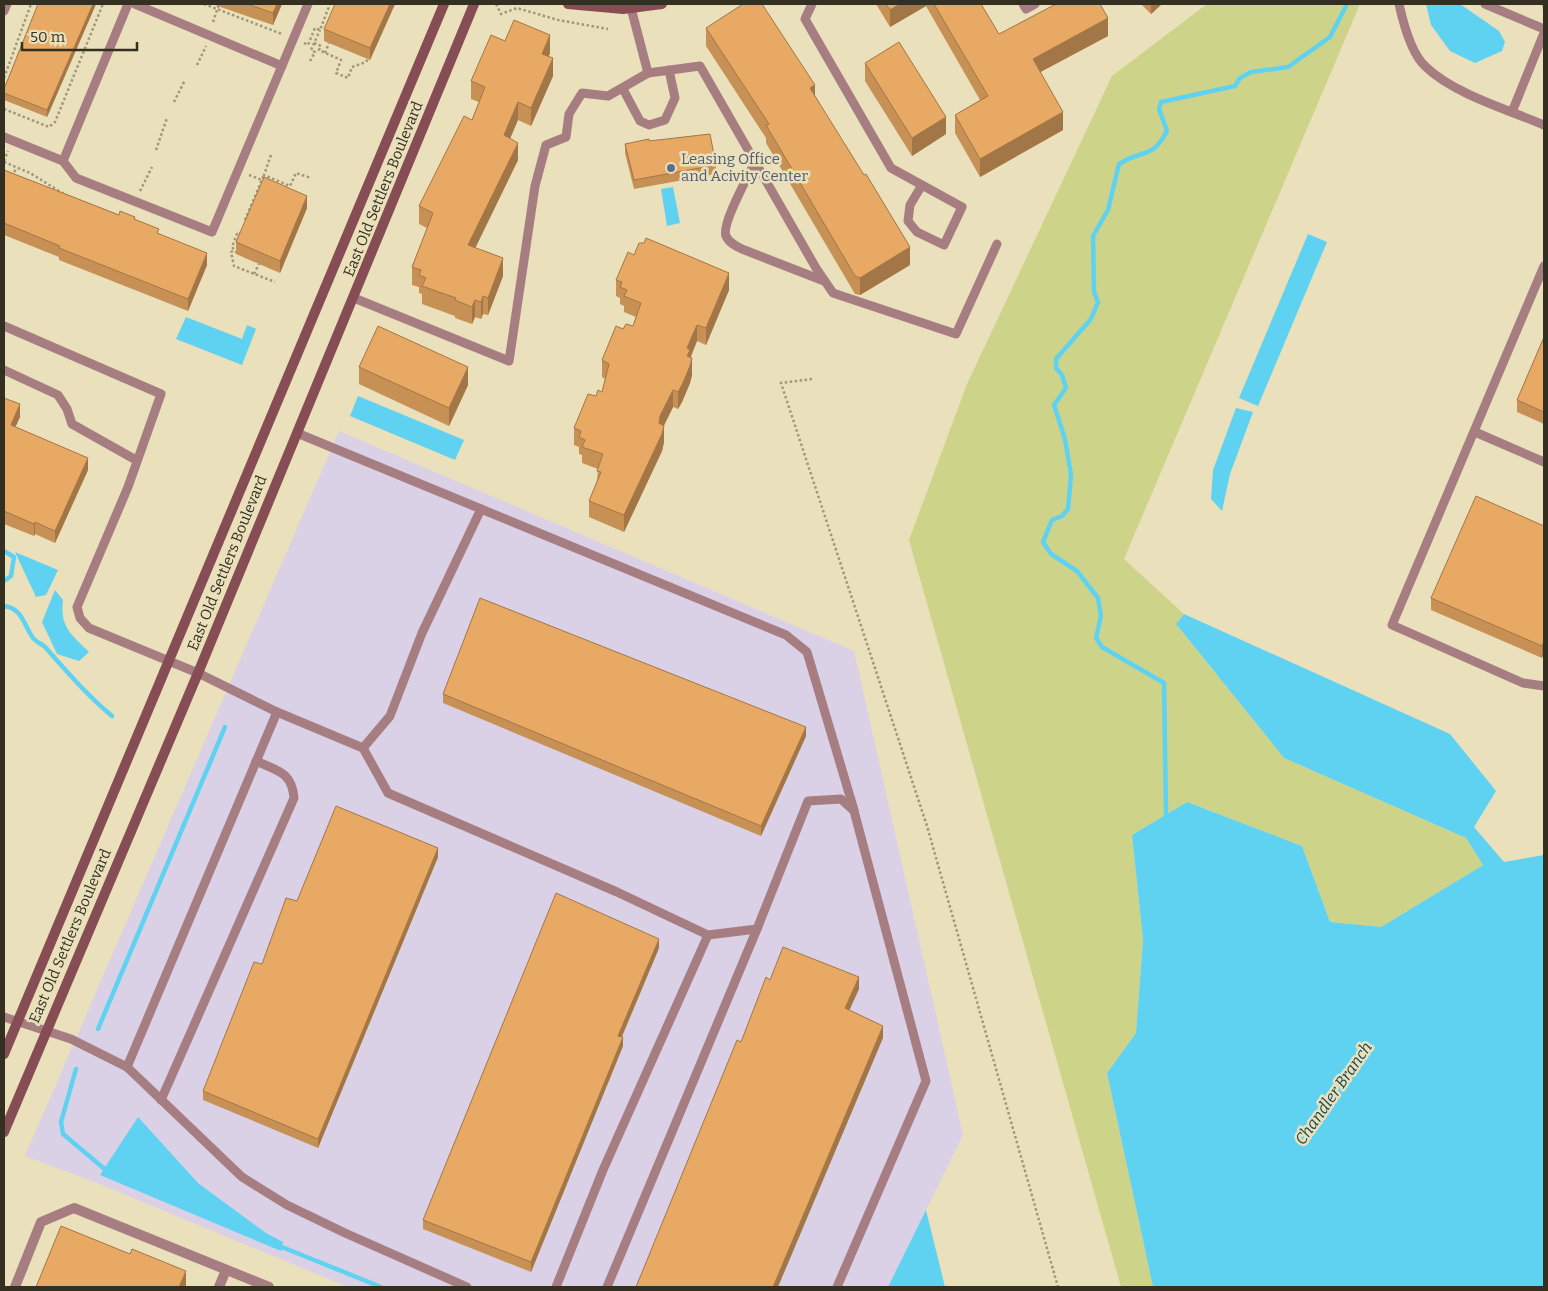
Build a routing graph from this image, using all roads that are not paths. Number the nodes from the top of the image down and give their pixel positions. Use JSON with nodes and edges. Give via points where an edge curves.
{"nodes":[{"id":1,"x":7,"y":4,"type":"edge"},
{"id":2,"x":128,"y":4,"type":"edge"},
{"id":3,"x":135,"y":4,"type":"edge"},
{"id":4,"x":308,"y":4,"type":"edge"},
{"id":5,"x":444,"y":4,"type":"edge"},
{"id":6,"x":474,"y":4,"type":"edge"},
{"id":7,"x":568,"y":4,"type":"edge"},
{"id":8,"x":662,"y":4,"type":"edge"},
{"id":9,"x":812,"y":4,"type":"edge"},
{"id":10,"x":1023,"y":4,"type":"edge"},
{"id":11,"x":1034,"y":4,"type":"edge"},
{"id":12,"x":1399,"y":4,"type":"edge"},
{"id":13,"x":1485,"y":4,"type":"edge"},
{"id":14,"x":631,"y":8,"type":"junction"},
{"id":15,"x":4,"y":11,"type":"edge"},
{"id":16,"x":1544,"y":29,"type":"edge"},
{"id":17,"x":1544,"y":33,"type":"edge"},
{"id":18,"x":282,"y":66,"type":"junction"},
{"id":19,"x":669,"y":70,"type":"junction"},
{"id":20,"x":648,"y":73,"type":"junction"},
{"id":21,"x":623,"y":89,"type":"junction"},
{"id":22,"x":1512,"y":112,"type":"junction"},
{"id":23,"x":1544,"y":125,"type":"edge"},
{"id":24,"x":4,"y":136,"type":"edge"},
{"id":25,"x":63,"y":161,"type":"junction"},
{"id":26,"x":755,"y":162,"type":"junction"},
{"id":27,"x":922,"y":186,"type":"junction"},
{"id":28,"x":997,"y":244,"type":"dead end"},
{"id":29,"x":1544,"y":266,"type":"edge"},
{"id":30,"x":825,"y":281,"type":"junction"},
{"id":31,"x":354,"y":298,"type":"junction"},
{"id":32,"x":4,"y":326,"type":"edge"},
{"id":33,"x":4,"y":370,"type":"edge"},
{"id":34,"x":1475,"y":432,"type":"junction"},
{"id":35,"x":297,"y":433,"type":"junction"},
{"id":36,"x":136,"y":460,"type":"junction"},
{"id":37,"x":1544,"y":462,"type":"edge"},
{"id":38,"x":481,"y":509,"type":"junction"},
{"id":39,"x":168,"y":662,"type":"junction"},
{"id":40,"x":198,"y":673,"type":"junction"},
{"id":41,"x":1544,"y":686,"type":"edge"},
{"id":42,"x":277,"y":712,"type":"junction"},
{"id":43,"x":363,"y":748,"type":"junction"},
{"id":44,"x":256,"y":761,"type":"junction"},
{"id":45,"x":854,"y":811,"type":"junction"},
{"id":46,"x":757,"y":929,"type":"junction"},
{"id":47,"x":708,"y":935,"type":"junction"},
{"id":48,"x":4,"y":1017,"type":"edge"},
{"id":49,"x":18,"y":1022,"type":"junction"},
{"id":50,"x":47,"y":1031,"type":"junction"},
{"id":51,"x":4,"y":1054,"type":"edge"},
{"id":52,"x":127,"y":1067,"type":"junction"},
{"id":53,"x":161,"y":1100,"type":"junction"},
{"id":54,"x":4,"y":1132,"type":"edge"},
{"id":55,"x":226,"y":1270,"type":"junction"},
{"id":56,"x":15,"y":1287,"type":"edge"},
{"id":57,"x":219,"y":1287,"type":"edge"},
{"id":58,"x":269,"y":1287,"type":"edge"},
{"id":59,"x":467,"y":1287,"type":"edge"},
{"id":60,"x":556,"y":1287,"type":"edge"},
{"id":61,"x":607,"y":1287,"type":"edge"},
{"id":62,"x":837,"y":1287,"type":"edge"}],
"edges":[{"from":1,"to":15,"type":"lane"},
{"from":2,"to":25,"type":"lane"},
{"from":3,"to":18,"type":"lane"},
{"from":4,"to":18,"type":"lane"},
{"from":5,"to":39,"type":"main road","name":"East Old Settlers Boulevard"},
{"from":6,"to":31,"type":"main road","name":"East Old Settlers Boulevard"},
{"from":7,"to":14,"type":"main road"},
{"from":8,"to":14,"type":"main road"},
{"from":9,"to":27,"type":"lane","via":[[805,19],[891,168]]},
{"from":10,"to":11,"type":"lane","via":[[1026,9]]},
{"from":12,"to":22,"type":"lane","via":[[1406,33],[1425,67],[1463,91]]},
{"from":13,"to":16,"type":"lane"},
{"from":14,"to":20,"type":"lane"},
{"from":17,"to":22,"type":"lane"},
{"from":18,"to":25,"type":"lane","via":[[212,232],[76,178]]},
{"from":19,"to":20,"type":"lane"},
{"from":19,"to":21,"type":"lane","via":[[675,98],[665,120],[650,125],[640,121]]},
{"from":19,"to":26,"type":"lane","via":[[700,66]]},
{"from":20,"to":21,"type":"lane"},
{"from":21,"to":31,"type":"lane","via":[[608,96],[582,93],[569,114],[566,137],[546,145],[535,186],[509,361]]},
{"from":22,"to":23,"type":"lane"},
{"from":24,"to":25,"type":"lane"},
{"from":26,"to":30,"type":"lane"},
{"from":26,"to":30,"type":"lane","via":[[727,222],[726,236],[742,249]]},
{"from":27,"to":27,"type":"lane","via":[[962,207],[944,245],[917,232],[908,221],[910,205]]},
{"from":28,"to":30,"type":"lane","via":[[956,334],[833,293]]},
{"from":29,"to":34,"type":"lane"},
{"from":31,"to":35,"type":"main road","name":"East Old Settlers Boulevard"},
{"from":32,"to":36,"type":"lane","via":[[161,394]]},
{"from":33,"to":36,"type":"lane","via":[[58,395],[72,424]]},
{"from":34,"to":37,"type":"lane"},
{"from":34,"to":41,"type":"lane","via":[[1392,625],[1523,683]]},
{"from":35,"to":38,"type":"lane"},
{"from":35,"to":40,"type":"main road","name":"East Old Settlers Boulevard"},
{"from":36,"to":39,"type":"lane","via":[[128,487],[77,608],[80,618],[89,628]]},
{"from":38,"to":43,"type":"lane","via":[[422,633],[390,716]]},
{"from":38,"to":45,"type":"lane","via":[[786,635],[807,652]]},
{"from":39,"to":40,"type":"lane"},
{"from":39,"to":49,"type":"main road","name":"East Old Settlers Boulevard"},
{"from":40,"to":42,"type":"lane"},
{"from":40,"to":50,"type":"main road","name":"East Old Settlers Boulevard"},
{"from":42,"to":43,"type":"lane"},
{"from":42,"to":44,"type":"lane"},
{"from":43,"to":47,"type":"lane","via":[[388,793]]},
{"from":44,"to":52,"type":"lane"},
{"from":44,"to":53,"type":"lane","via":[[285,774],[293,785],[294,798]]},
{"from":45,"to":46,"type":"lane","via":[[841,799],[808,801]]},
{"from":45,"to":62,"type":"lane","via":[[926,1081]]},
{"from":46,"to":47,"type":"lane"},
{"from":46,"to":61,"type":"lane"},
{"from":47,"to":60,"type":"lane","via":[[603,1170]]},
{"from":48,"to":49,"type":"lane"},
{"from":49,"to":50,"type":"lane"},
{"from":49,"to":51,"type":"main road","name":"East Old Settlers Boulevard"},
{"from":50,"to":52,"type":"lane","via":[[91,1048]]},
{"from":50,"to":54,"type":"main road","name":"East Old Settlers Boulevard"},
{"from":52,"to":53,"type":"lane"},
{"from":53,"to":59,"type":"lane","via":[[250,1182],[345,1233]]},
{"from":55,"to":56,"type":"street","via":[[74,1208],[41,1222]]},
{"from":55,"to":57,"type":"street"},
{"from":55,"to":58,"type":"street"}]}
